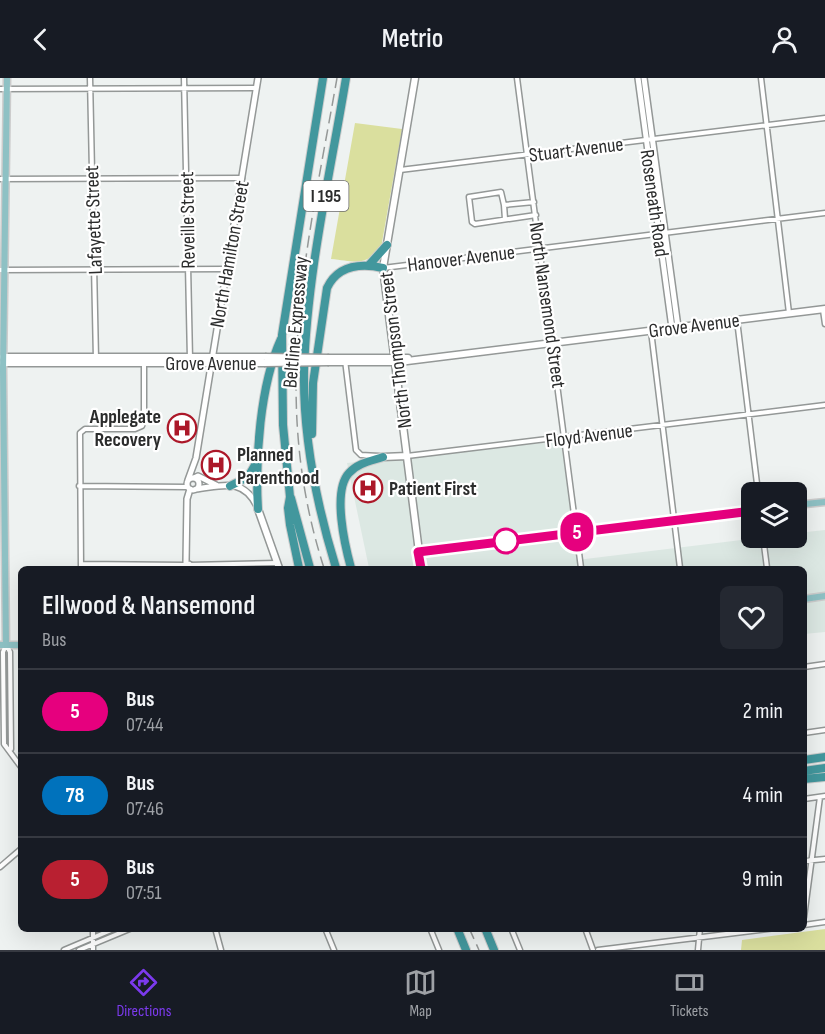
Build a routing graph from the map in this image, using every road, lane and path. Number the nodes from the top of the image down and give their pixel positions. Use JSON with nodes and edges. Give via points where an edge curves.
{"nodes":[{"id":1,"x":7,"y":78,"type":"edge"},
{"id":2,"x":90,"y":78,"type":"edge"},
{"id":3,"x":184,"y":78,"type":"edge"},
{"id":4,"x":258,"y":78,"type":"edge"},
{"id":5,"x":323,"y":78,"type":"edge"},
{"id":6,"x":346,"y":78,"type":"edge"},
{"id":7,"x":415,"y":78,"type":"edge"},
{"id":8,"x":518,"y":78,"type":"edge"},
{"id":9,"x":638,"y":78,"type":"edge"},
{"id":10,"x":644,"y":78,"type":"edge"},
{"id":11,"x":761,"y":78,"type":"edge"},
{"id":12,"x":184,"y":88,"type":"junction"},
{"id":13,"x":256,"y":88,"type":"junction"},
{"id":14,"x":3,"y":89,"type":"edge"},
{"id":15,"x":89,"y":89,"type":"junction"},
{"id":16,"x":825,"y":118,"type":"edge"},
{"id":17,"x":766,"y":125,"type":"junction"},
{"id":18,"x":650,"y":140,"type":"junction"},
{"id":19,"x":528,"y":154,"type":"junction"},
{"id":20,"x":399,"y":170,"type":"junction"},
{"id":21,"x":186,"y":178,"type":"junction"},
{"id":22,"x":242,"y":178,"type":"junction"},
{"id":23,"x":3,"y":179,"type":"edge"},
{"id":24,"x":92,"y":179,"type":"junction"},
{"id":25,"x":534,"y":202,"type":"junction"},
{"id":26,"x":504,"y":205,"type":"junction"},
{"id":27,"x":825,"y":213,"type":"edge"},
{"id":28,"x":536,"y":215,"type":"junction"},
{"id":29,"x":506,"y":219,"type":"junction"},
{"id":30,"x":778,"y":219,"type":"junction"},
{"id":31,"x":662,"y":233,"type":"junction"},
{"id":32,"x":387,"y":245,"type":"junction"},
{"id":33,"x":540,"y":248,"type":"junction"},
{"id":34,"x":369,"y":265,"type":"junction"},
{"id":35,"x":383,"y":268,"type":"junction"},
{"id":36,"x":227,"y":269,"type":"junction"},
{"id":37,"x":2,"y":270,"type":"edge"},
{"id":38,"x":95,"y":270,"type":"junction"},
{"id":39,"x":188,"y":270,"type":"junction"},
{"id":40,"x":824,"y":309,"type":"edge"},
{"id":41,"x":789,"y":313,"type":"junction"},
{"id":42,"x":737,"y":320,"type":"junction"},
{"id":43,"x":825,"y":324,"type":"edge"},
{"id":44,"x":675,"y":328,"type":"junction"},
{"id":45,"x":651,"y":331,"type":"junction"},
{"id":46,"x":282,"y":334,"type":"junction"},
{"id":47,"x":553,"y":343,"type":"junction"},
{"id":48,"x":1,"y":360,"type":"edge"},
{"id":49,"x":96,"y":360,"type":"junction"},
{"id":50,"x":144,"y":360,"type":"junction"},
{"id":51,"x":190,"y":360,"type":"junction"},
{"id":52,"x":211,"y":360,"type":"junction"},
{"id":53,"x":345,"y":360,"type":"junction"},
{"id":54,"x":395,"y":360,"type":"junction"},
{"id":55,"x":825,"y":405,"type":"edge"},
{"id":56,"x":748,"y":415,"type":"junction"},
{"id":57,"x":662,"y":425,"type":"junction"},
{"id":58,"x":565,"y":438,"type":"junction"},
{"id":59,"x":310,"y":447,"type":"junction"},
{"id":60,"x":407,"y":456,"type":"junction"},
{"id":61,"x":382,"y":457,"type":"junction"},
{"id":62,"x":256,"y":461,"type":"junction"},
{"id":63,"x":195,"y":465,"type":"junction"},
{"id":64,"x":2,"y":469,"type":"edge"},
{"id":65,"x":757,"y":482,"type":"edge"},
{"id":66,"x":193,"y":483,"type":"junction"},
{"id":67,"x":216,"y":485,"type":"junction"},
{"id":68,"x":79,"y":486,"type":"junction"},
{"id":69,"x":230,"y":486,"type":"junction"},
{"id":70,"x":290,"y":497,"type":"junction"},
{"id":71,"x":825,"y":502,"type":"edge"},
{"id":72,"x":807,"y":504,"type":"edge"},
{"id":73,"x":258,"y":509,"type":"junction"},
{"id":74,"x":741,"y":512,"type":"edge"},
{"id":75,"x":674,"y":520,"type":"junction"},
{"id":76,"x":577,"y":532,"type":"junction"},
{"id":77,"x":764,"y":548,"type":"edge"},
{"id":78,"x":418,"y":552,"type":"junction"},
{"id":79,"x":81,"y":566,"type":"edge"},
{"id":80,"x":187,"y":566,"type":"edge"},
{"id":81,"x":278,"y":566,"type":"edge"},
{"id":82,"x":299,"y":566,"type":"edge"},
{"id":83,"x":309,"y":566,"type":"edge"},
{"id":84,"x":335,"y":566,"type":"edge"},
{"id":85,"x":351,"y":566,"type":"edge"},
{"id":86,"x":421,"y":566,"type":"edge"},
{"id":87,"x":581,"y":566,"type":"edge"},
{"id":88,"x":680,"y":566,"type":"edge"},
{"id":89,"x":767,"y":566,"type":"edge"},
{"id":90,"x":825,"y":596,"type":"edge"},
{"id":91,"x":807,"y":599,"type":"edge"},
{"id":92,"x":3,"y":645,"type":"edge"},
{"id":93,"x":825,"y":664,"type":"edge"},
{"id":94,"x":807,"y":667,"type":"edge"},
{"id":95,"x":825,"y":730,"type":"edge"},
{"id":96,"x":807,"y":733,"type":"edge"},
{"id":97,"x":2,"y":744,"type":"edge"},
{"id":98,"x":11,"y":750,"type":"junction"},
{"id":99,"x":825,"y":757,"type":"edge"},
{"id":100,"x":807,"y":760,"type":"edge"},
{"id":101,"x":18,"y":761,"type":"edge"},
{"id":102,"x":825,"y":768,"type":"edge"},
{"id":103,"x":807,"y":771,"type":"edge"},
{"id":104,"x":825,"y":777,"type":"edge"},
{"id":105,"x":807,"y":779,"type":"edge"},
{"id":106,"x":822,"y":797,"type":"edge"},
{"id":107,"x":807,"y":799,"type":"edge"},
{"id":108,"x":18,"y":852,"type":"edge"},
{"id":109,"x":825,"y":859,"type":"edge"},
{"id":110,"x":812,"y":860,"type":"junction"},
{"id":111,"x":807,"y":861,"type":"edge"},
{"id":112,"x":0,"y":867,"type":"edge"},
{"id":113,"x":807,"y":896,"type":"edge"},
{"id":114,"x":825,"y":922,"type":"edge"},
{"id":115,"x":807,"y":925,"type":"edge"},
{"id":116,"x":93,"y":932,"type":"edge"},
{"id":117,"x":107,"y":932,"type":"edge"},
{"id":118,"x":122,"y":932,"type":"edge"},
{"id":119,"x":215,"y":932,"type":"edge"},
{"id":120,"x":326,"y":932,"type":"edge"},
{"id":121,"x":432,"y":932,"type":"edge"},
{"id":122,"x":459,"y":932,"type":"edge"},
{"id":123,"x":487,"y":932,"type":"edge"},
{"id":124,"x":513,"y":932,"type":"edge"},
{"id":125,"x":586,"y":932,"type":"edge"},
{"id":126,"x":700,"y":932,"type":"edge"},
{"id":127,"x":745,"y":932,"type":"edge"},
{"id":128,"x":94,"y":938,"type":"junction"},
{"id":129,"x":699,"y":938,"type":"junction"},
{"id":130,"x":93,"y":944,"type":"junction"},
{"id":131,"x":64,"y":950,"type":"edge"},
{"id":132,"x":79,"y":950,"type":"edge"},
{"id":133,"x":93,"y":950,"type":"edge"},
{"id":134,"x":221,"y":950,"type":"edge"},
{"id":135,"x":334,"y":950,"type":"edge"},
{"id":136,"x":439,"y":950,"type":"edge"},
{"id":137,"x":466,"y":950,"type":"edge"},
{"id":138,"x":494,"y":950,"type":"edge"},
{"id":139,"x":520,"y":950,"type":"edge"},
{"id":140,"x":593,"y":950,"type":"edge"},
{"id":141,"x":598,"y":950,"type":"edge"},
{"id":142,"x":698,"y":950,"type":"edge"}],
"edges":[{"from":1,"to":14,"type":"main road"},
{"from":2,"to":15,"type":"street","name":"Lafayette Street"},
{"from":3,"to":12,"type":"street","name":"Reveille Street"},
{"from":4,"to":13,"type":"street","name":"North Hamilton Street"},
{"from":5,"to":46,"type":"highway","name":"Beltline Expressway","number":"I 195"},
{"from":6,"to":59,"type":"highway","name":"Beltline Expressway","number":"I 195","via":[[311,285],[304,372]]},
{"from":7,"to":20,"type":"main road","name":"North Thompson Street"},
{"from":8,"to":19,"type":"street","name":"North Nansemond Street"},
{"from":9,"to":18,"type":"street","name":"Roseneath Road"},
{"from":10,"to":18,"type":"street","name":"Roseneath Road"},
{"from":11,"to":17,"type":"street"},
{"from":12,"to":13,"type":"street"},
{"from":12,"to":15,"type":"street"},
{"from":12,"to":21,"type":"street","name":"Reveille Street"},
{"from":13,"to":22,"type":"street","name":"North Hamilton Street"},
{"from":14,"to":15,"type":"street"},
{"from":14,"to":23,"type":"main road"},
{"from":15,"to":24,"type":"street","name":"Lafayette Street"},
{"from":16,"to":17,"type":"street","name":"Stuart Avenue"},
{"from":17,"to":18,"type":"street","name":"Stuart Avenue"},
{"from":17,"to":30,"type":"street"},
{"from":18,"to":19,"type":"street","name":"Stuart Avenue"},
{"from":18,"to":31,"type":"street","name":"Roseneath Road"},
{"from":19,"to":20,"type":"street","name":"Stuart Avenue"},
{"from":19,"to":25,"type":"street","name":"North Nansemond Street"},
{"from":20,"to":32,"type":"main road","name":"North Thompson Street"},
{"from":21,"to":22,"type":"street"},
{"from":21,"to":24,"type":"street"},
{"from":21,"to":39,"type":"street","name":"Reveille Street"},
{"from":22,"to":36,"type":"street","name":"North Hamilton Street"},
{"from":23,"to":24,"type":"street"},
{"from":23,"to":37,"type":"main road"},
{"from":24,"to":38,"type":"street","name":"Lafayette Street"},
{"from":25,"to":26,"type":"street"},
{"from":25,"to":28,"type":"street","name":"North Nansemond Street"},
{"from":26,"to":29,"type":"street"},
{"from":26,"to":29,"type":"street","via":[[501,192],[469,196],[473,224]]},
{"from":27,"to":30,"type":"street","name":"Hanover Avenue"},
{"from":28,"to":29,"type":"street"},
{"from":28,"to":33,"type":"street","name":"North Nansemond Street"},
{"from":30,"to":31,"type":"street","name":"Hanover Avenue"},
{"from":30,"to":41,"type":"street"},
{"from":31,"to":33,"type":"street","name":"Hanover Avenue"},
{"from":31,"to":44,"type":"street","name":"Roseneath Road"},
{"from":32,"to":34,"type":"highway"},
{"from":32,"to":35,"type":"main road","name":"North Thompson Street"},
{"from":33,"to":35,"type":"street","name":"Hanover Avenue"},
{"from":33,"to":47,"type":"street","name":"North Nansemond Street"},
{"from":34,"to":35,"type":"highway"},
{"from":34,"to":59,"type":"highway","via":[[342,271],[331,280],[325,294],[313,383]]},
{"from":35,"to":54,"type":"main road","name":"North Thompson Street"},
{"from":36,"to":39,"type":"street"},
{"from":36,"to":52,"type":"street","name":"North Hamilton Street"},
{"from":37,"to":38,"type":"street"},
{"from":37,"to":48,"type":"main road"},
{"from":38,"to":39,"type":"street"},
{"from":38,"to":49,"type":"street","name":"Lafayette Street"},
{"from":39,"to":51,"type":"street","name":"Reveille Street"},
{"from":40,"to":41,"type":"main road","name":"Grove Avenue"},
{"from":40,"to":43,"type":"street"},
{"from":41,"to":42,"type":"main road","name":"Grove Avenue"},
{"from":42,"to":44,"type":"main road","name":"Grove Avenue"},
{"from":42,"to":56,"type":"street"},
{"from":44,"to":45,"type":"main road","name":"Grove Avenue"},
{"from":45,"to":47,"type":"main road","name":"Grove Avenue"},
{"from":45,"to":57,"type":"street"},
{"from":46,"to":62,"type":"highway","via":[[274,354]]},
{"from":46,"to":70,"type":"highway","name":"Beltline Expressway","number":"I 195","via":[[283,425]]},
{"from":47,"to":54,"type":"main road","name":"Grove Avenue"},
{"from":47,"to":58,"type":"street","name":"North Nansemond Street"},
{"from":48,"to":49,"type":"main road","name":"Grove Avenue"},
{"from":48,"to":64,"type":"main road"},
{"from":49,"to":50,"type":"main road","name":"Grove Avenue"},
{"from":50,"to":51,"type":"main road","name":"Grove Avenue"},
{"from":50,"to":68,"type":"street","via":[[142,426],[81,431]]},
{"from":51,"to":52,"type":"main road","name":"Grove Avenue"},
{"from":52,"to":53,"type":"main road","name":"Grove Avenue","bridge":true},
{"from":52,"to":63,"type":"street","name":"North Hamilton Street"},
{"from":53,"to":54,"type":"main road","name":"Grove Avenue"},
{"from":53,"to":61,"type":"street","name":"Floyd Avenue","via":[[356,450]]},
{"from":54,"to":60,"type":"main road","name":"North Thompson Street"},
{"from":55,"to":56,"type":"street","name":"Floyd Avenue"},
{"from":56,"to":57,"type":"street","name":"Floyd Avenue"},
{"from":56,"to":65,"type":"street"},
{"from":57,"to":58,"type":"street","name":"Floyd Avenue"},
{"from":57,"to":75,"type":"street"},
{"from":58,"to":60,"type":"street","name":"Floyd Avenue"},
{"from":58,"to":76,"type":"street","name":"North Nansemond Street"},
{"from":59,"to":84,"type":"highway","name":"Beltline Expressway","number":"I 195"},
{"from":60,"to":61,"type":"main road","name":"Floyd Avenue"},
{"from":60,"to":78,"type":"main road","name":"North Thompson Street"},
{"from":61,"to":85,"type":"highway","via":[[354,468],[342,483],[344,533]]},
{"from":62,"to":69,"type":"highway","via":[[248,477]]},
{"from":62,"to":73,"type":"highway"},
{"from":63,"to":66,"type":"street","name":"North Hamilton Street"},
{"from":63,"to":66,"type":"street","name":"North Hamilton Street"},
{"from":64,"to":92,"type":"main road"},
{"from":66,"to":67,"type":"street"},
{"from":66,"to":67,"type":"street"},
{"from":66,"to":68,"type":"street"},
{"from":66,"to":80,"type":"street","name":"North Hamilton Street","via":[[187,499]]},
{"from":67,"to":69,"type":"street"},
{"from":68,"to":79,"type":"street"},
{"from":69,"to":73,"type":"street","via":[[246,489]]},
{"from":70,"to":82,"type":"highway","name":"Beltline Expressway","number":"I 195","via":[[288,508]]},
{"from":70,"to":83,"type":"highway"},
{"from":71,"to":72,"type":"main road"},
{"from":73,"to":81,"type":"main road"},
{"from":74,"to":75,"type":"main road"},
{"from":75,"to":76,"type":"main road"},
{"from":75,"to":88,"type":"street"},
{"from":76,"to":78,"type":"main road"},
{"from":76,"to":87,"type":"street","name":"North Nansemond Street"},
{"from":77,"to":89,"type":"street"},
{"from":78,"to":86,"type":"main road"},
{"from":79,"to":80,"type":"street"},
{"from":80,"to":81,"type":"street"},
{"from":90,"to":91,"type":"main road"},
{"from":92,"to":97,"type":"street"},
{"from":92,"to":98,"type":"street","via":[[10,652]]},
{"from":93,"to":94,"type":"street"},
{"from":95,"to":96,"type":"street"},
{"from":97,"to":98,"type":"street"},
{"from":98,"to":101,"type":"street"},
{"from":99,"to":100,"type":"highway"},
{"from":102,"to":103,"type":"highway"},
{"from":104,"to":105,"type":"highway"},
{"from":106,"to":107,"type":"street"},
{"from":106,"to":110,"type":"street"},
{"from":108,"to":112,"type":"street"},
{"from":109,"to":110,"type":"street"},
{"from":110,"to":111,"type":"street"},
{"from":110,"to":113,"type":"street"},
{"from":114,"to":115,"type":"street"},
{"from":116,"to":128,"type":"street"},
{"from":117,"to":128,"type":"street"},
{"from":118,"to":130,"type":"street"},
{"from":119,"to":134,"type":"street"},
{"from":120,"to":135,"type":"street"},
{"from":121,"to":136,"type":"street"},
{"from":122,"to":137,"type":"highway"},
{"from":123,"to":138,"type":"highway"},
{"from":124,"to":139,"type":"street"},
{"from":125,"to":140,"type":"street"},
{"from":126,"to":129,"type":"street"},
{"from":127,"to":129,"type":"street"},
{"from":128,"to":130,"type":"street"},
{"from":128,"to":131,"type":"street"},
{"from":129,"to":141,"type":"street"},
{"from":129,"to":142,"type":"street"},
{"from":130,"to":132,"type":"street"},
{"from":130,"to":133,"type":"street"}]}
